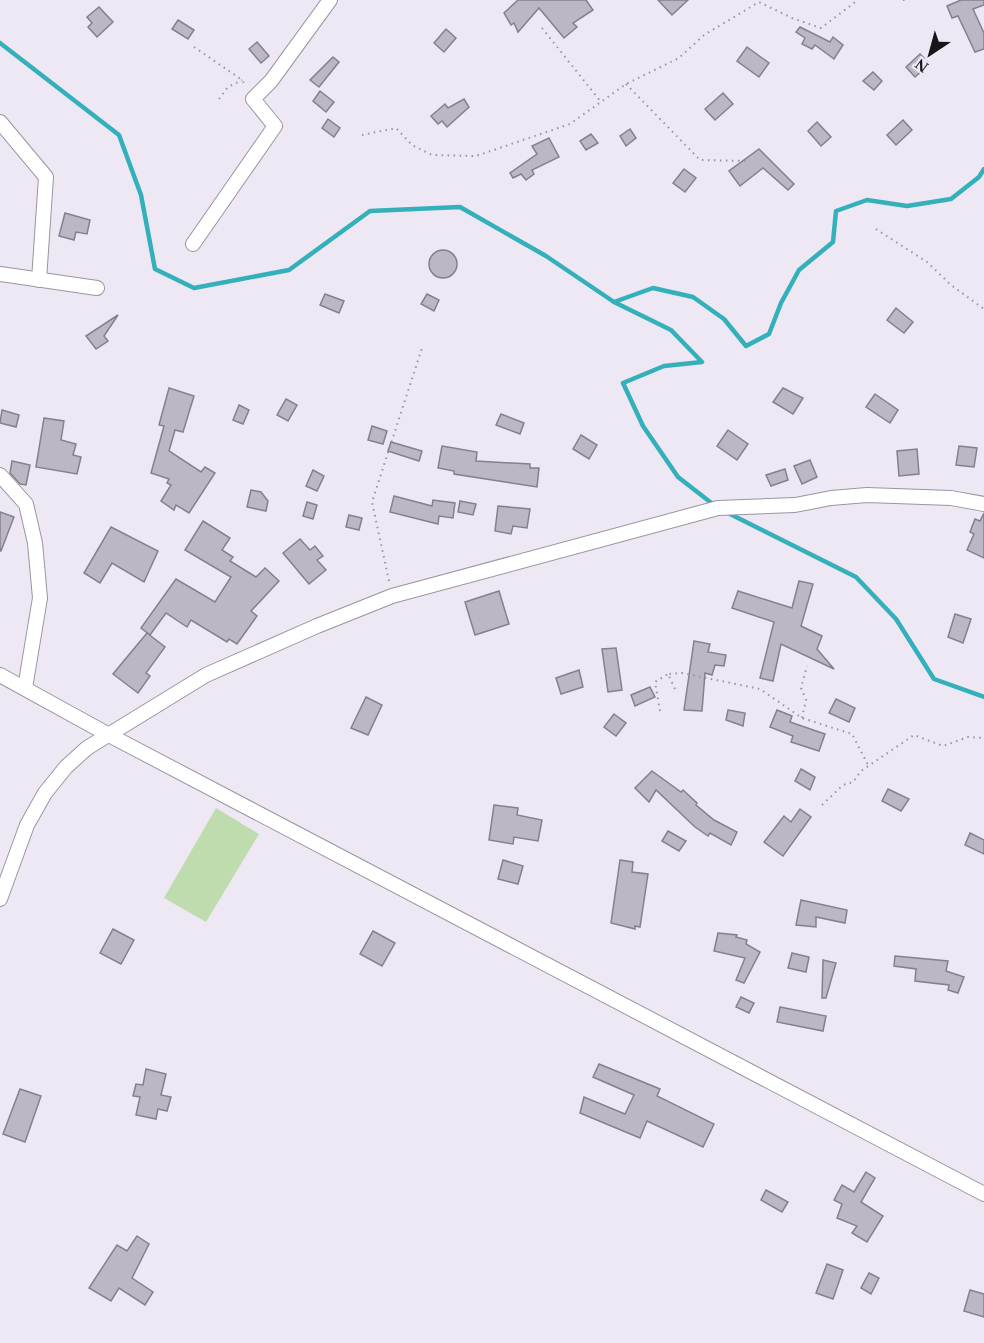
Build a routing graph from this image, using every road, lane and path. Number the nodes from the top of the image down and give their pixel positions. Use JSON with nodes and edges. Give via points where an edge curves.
{"nodes":[{"id":1,"x":330,"y":0,"type":"edge"},
{"id":2,"x":858,"y":0,"type":"edge"},
{"id":3,"x":542,"y":28,"type":"dead end"},
{"id":4,"x":194,"y":47,"type":"dead end"},
{"id":5,"x":242,"y":80,"type":"junction"},
{"id":6,"x":626,"y":84,"type":"junction"},
{"id":7,"x":219,"y":99,"type":"dead end"},
{"id":8,"x":253,"y":99,"type":"junction"},
{"id":9,"x":601,"y":102,"type":"junction"},
{"id":10,"x":0,"y":122,"type":"edge"},
{"id":11,"x":362,"y":135,"type":"dead end"},
{"id":12,"x":746,"y":161,"type":"dead end"},
{"id":13,"x":876,"y":229,"type":"dead end"},
{"id":14,"x":193,"y":244,"type":"dead end"},
{"id":15,"x":0,"y":274,"type":"edge"},
{"id":16,"x":39,"y":280,"type":"junction"},
{"id":17,"x":97,"y":288,"type":"dead end"},
{"id":18,"x":984,"y":309,"type":"edge"},
{"id":19,"x":422,"y":348,"type":"dead end"},
{"id":20,"x":0,"y":475,"type":"edge"},
{"id":21,"x":984,"y":504,"type":"edge"},
{"id":22,"x":392,"y":596,"type":"junction"},
{"id":23,"x":807,"y":666,"type":"dead end"},
{"id":24,"x":668,"y":674,"type":"junction"},
{"id":25,"x":0,"y":675,"type":"edge"},
{"id":26,"x":26,"y":688,"type":"junction"},
{"id":27,"x":675,"y":689,"type":"dead end"},
{"id":28,"x":660,"y":711,"type":"dead end"},
{"id":29,"x":802,"y":718,"type":"junction"},
{"id":30,"x":110,"y":735,"type":"junction"},
{"id":31,"x":984,"y":738,"type":"edge"},
{"id":32,"x":868,"y":765,"type":"junction"},
{"id":33,"x":822,"y":805,"type":"dead end"},
{"id":34,"x":3,"y":884,"type":"edge"},
{"id":35,"x":0,"y":899,"type":"edge"},
{"id":36,"x":984,"y":1194,"type":"edge"}],
"edges":[{"from":1,"to":8,"type":"street","via":[[271,81]]},
{"from":2,"to":6,"type":"path","via":[[821,28],[759,2],[704,35],[679,58]]},
{"from":3,"to":9,"type":"path"},
{"from":4,"to":5,"type":"path"},
{"from":5,"to":7,"type":"path","via":[[228,87]]},
{"from":5,"to":8,"type":"path"},
{"from":6,"to":9,"type":"path"},
{"from":6,"to":12,"type":"path","via":[[700,160]]},
{"from":8,"to":14,"type":"street","via":[[276,126]]},
{"from":9,"to":11,"type":"path","via":[[570,124],[476,156],[432,155],[412,145],[396,128]]},
{"from":10,"to":16,"type":"street","via":[[46,177]]},
{"from":13,"to":18,"type":"path","via":[[927,262]]},
{"from":15,"to":16,"type":"street"},
{"from":16,"to":17,"type":"street"},
{"from":19,"to":22,"type":"path","via":[[372,502]]},
{"from":20,"to":26,"type":"street","via":[[26,504],[35,543],[40,598]]},
{"from":21,"to":22,"type":"street","via":[[951,498],[867,495],[795,505],[718,508]]},
{"from":22,"to":30,"type":"street","via":[[206,675]]},
{"from":23,"to":29,"type":"path","via":[[801,688],[806,700]]},
{"from":24,"to":27,"type":"path"},
{"from":24,"to":28,"type":"path","via":[[655,681]]},
{"from":24,"to":29,"type":"path","via":[[682,673],[760,689]]},
{"from":25,"to":26,"type":"street"},
{"from":26,"to":30,"type":"street"},
{"from":29,"to":32,"type":"path","via":[[852,734]]},
{"from":30,"to":34,"type":"street","via":[[87,748],[45,793]]},
{"from":30,"to":36,"type":"street"},
{"from":31,"to":32,"type":"path","via":[[968,737],[943,746],[914,735]]},
{"from":32,"to":33,"type":"path"},
{"from":34,"to":35,"type":"street"}]}
